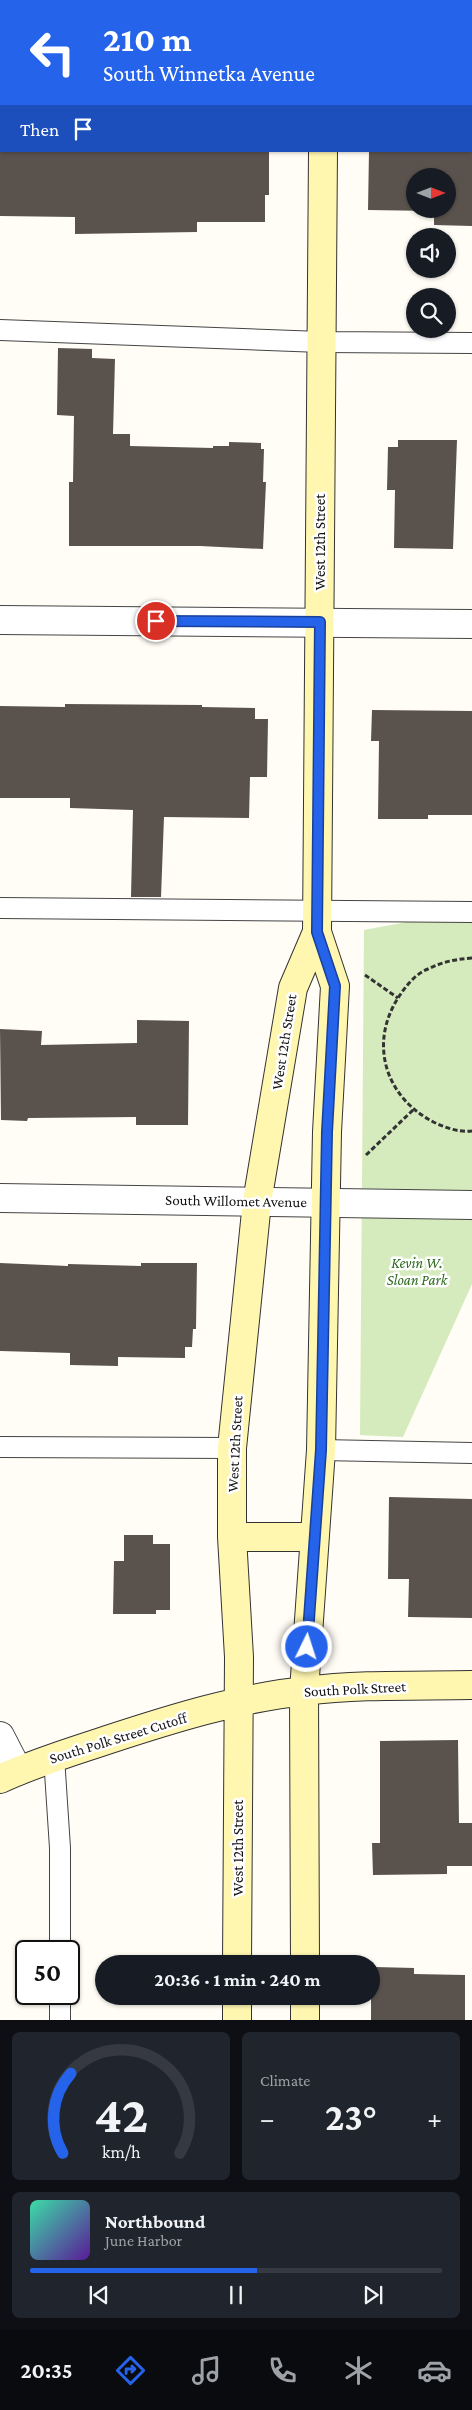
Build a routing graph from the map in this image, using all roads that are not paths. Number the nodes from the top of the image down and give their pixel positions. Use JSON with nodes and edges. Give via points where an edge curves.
{"nodes":[{"id":1,"x":323,"y":152,"type":"edge"},
{"id":2,"x":0,"y":330,"type":"edge"},
{"id":3,"x":321,"y":342,"type":"junction"},
{"id":4,"x":472,"y":343,"type":"edge"},
{"id":5,"x":0,"y":620,"type":"edge"},
{"id":6,"x":320,"y":622,"type":"junction"},
{"id":7,"x":472,"y":624,"type":"edge"},
{"id":8,"x":0,"y":908,"type":"edge"},
{"id":9,"x":472,"y":912,"type":"edge"},
{"id":10,"x":317,"y":922,"type":"junction"},
{"id":11,"x":0,"y":1198,"type":"edge"},
{"id":12,"x":257,"y":1202,"type":"junction"},
{"id":13,"x":326,"y":1202,"type":"junction"},
{"id":14,"x":472,"y":1205,"type":"edge"},
{"id":15,"x":0,"y":1447,"type":"edge"},
{"id":16,"x":232,"y":1448,"type":"junction"},
{"id":17,"x":321,"y":1450,"type":"junction"},
{"id":18,"x":472,"y":1453,"type":"edge"},
{"id":19,"x":232,"y":1537,"type":"junction"},
{"id":20,"x":314,"y":1538,"type":"junction"},
{"id":21,"x":472,"y":1685,"type":"edge"},
{"id":22,"x":304,"y":1691,"type":"junction"},
{"id":23,"x":238,"y":1703,"type":"junction"},
{"id":24,"x":0,"y":1736,"type":"edge"},
{"id":25,"x":54,"y":1757,"type":"junction"},
{"id":26,"x":9,"y":1775,"type":"edge"},
{"id":27,"x":60,"y":1940,"type":"edge"},
{"id":28,"x":238,"y":1955,"type":"edge"},
{"id":29,"x":305,"y":1955,"type":"edge"},
{"id":30,"x":60,"y":2005,"type":"edge"},
{"id":31,"x":237,"y":2005,"type":"edge"},
{"id":32,"x":305,"y":2005,"type":"edge"},
{"id":33,"x":60,"y":2020,"type":"edge"},
{"id":34,"x":237,"y":2020,"type":"edge"},
{"id":35,"x":305,"y":2020,"type":"edge"}],
"edges":[{"from":1,"to":3,"type":"main road","name":"West 12th Street"},
{"from":2,"to":3,"type":"lane"},
{"from":3,"to":4,"type":"lane"},
{"from":3,"to":6,"type":"main road","name":"West 12th Street"},
{"from":5,"to":6,"type":"street"},
{"from":6,"to":7,"type":"street"},
{"from":6,"to":10,"type":"main road","name":"West 12th Street"},
{"from":8,"to":10,"type":"lane"},
{"from":9,"to":10,"type":"lane"},
{"from":10,"to":12,"type":"main road","name":"West 12th Street","via":[[293,988]]},
{"from":10,"to":13,"type":"main road","name":"West 12th Street","via":[[335,986]]},
{"from":11,"to":12,"type":"street","name":"South Willomet Avenue"},
{"from":12,"to":13,"type":"street","name":"South Willomet Avenue"},
{"from":12,"to":16,"type":"main road","name":"West 12th Street"},
{"from":13,"to":14,"type":"street","name":"South Willomet Avenue"},
{"from":13,"to":17,"type":"main road","name":"West 12th Street"},
{"from":15,"to":16,"type":"lane"},
{"from":16,"to":19,"type":"main road","name":"West 12th Street"},
{"from":17,"to":18,"type":"lane"},
{"from":17,"to":20,"type":"main road","name":"West 12th Street"},
{"from":19,"to":20,"type":"main road"},
{"from":19,"to":23,"type":"main road","name":"West 12th Street","via":[[239,1657]]},
{"from":20,"to":22,"type":"main road","name":"West 12th Street"},
{"from":21,"to":22,"type":"main road","name":"South Polk Street","via":[[344,1687]]},
{"from":22,"to":23,"type":"main road","name":"South Polk Street"},
{"from":22,"to":29,"type":"main road","name":"West 12th Street"},
{"from":23,"to":25,"type":"main road","name":"South Polk Street Cutoff","via":[[153,1725]]},
{"from":23,"to":28,"type":"main road","name":"West 12th Street"},
{"from":24,"to":26,"type":"street"},
{"from":25,"to":26,"type":"main road","name":"South Polk Street Cutoff"},
{"from":25,"to":27,"type":"lane","via":[[60,1848]]},
{"from":30,"to":33,"type":"lane"},
{"from":31,"to":34,"type":"main road"},
{"from":32,"to":35,"type":"main road"}]}
